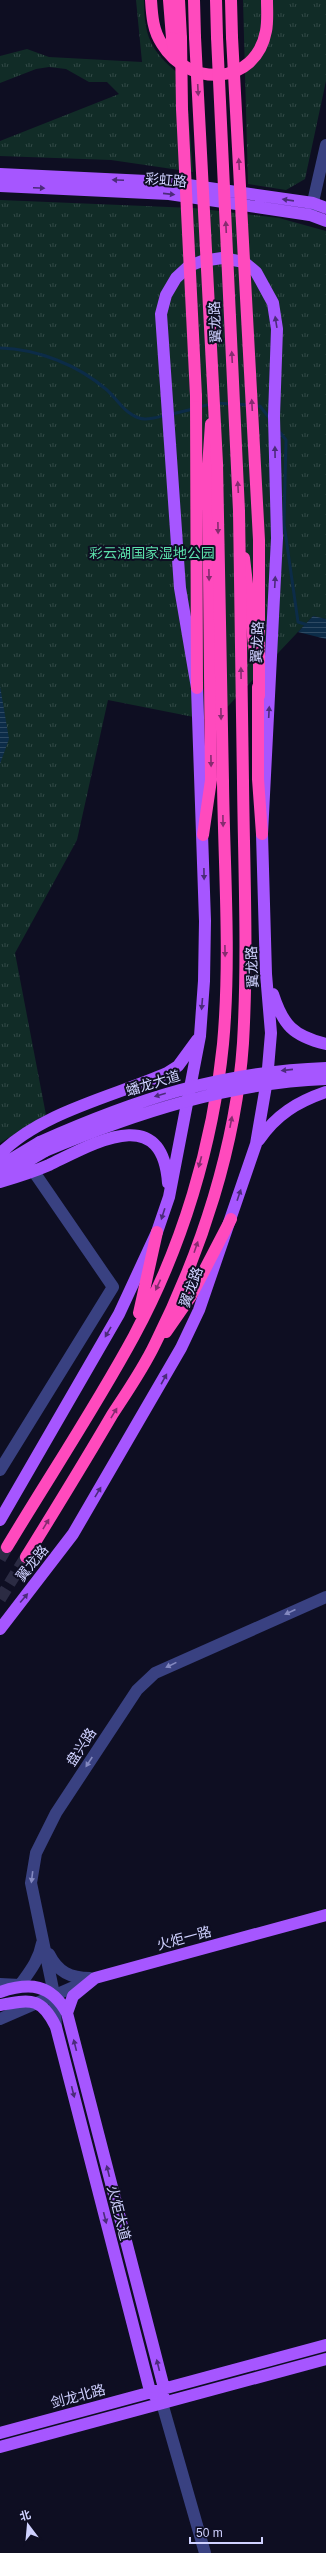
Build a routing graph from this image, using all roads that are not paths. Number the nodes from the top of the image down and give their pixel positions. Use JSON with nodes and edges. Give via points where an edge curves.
{"nodes":[{"id":1,"x":152,"y":0,"type":"edge"},
{"id":2,"x":169,"y":0,"type":"edge"},
{"id":3,"x":179,"y":0,"type":"edge"},
{"id":4,"x":194,"y":0,"type":"edge"},
{"id":5,"x":216,"y":0,"type":"edge"},
{"id":6,"x":231,"y":0,"type":"edge"},
{"id":7,"x":267,"y":0,"type":"edge"},
{"id":8,"x":176,"y":38,"type":"junction"},
{"id":9,"x":326,"y":145,"type":"edge"},
{"id":10,"x":0,"y":174,"type":"edge"},
{"id":11,"x":0,"y":186,"type":"edge"},
{"id":12,"x":326,"y":208,"type":"edge"},
{"id":13,"x":311,"y":209,"type":"junction"},
{"id":14,"x":326,"y":221,"type":"edge"},
{"id":15,"x":239,"y":511,"type":"junction"},
{"id":16,"x":197,"y":688,"type":"junction"},
{"id":17,"x":259,"y":696,"type":"junction"},
{"id":18,"x":262,"y":779,"type":"junction"},
{"id":19,"x":217,"y":781,"type":"junction"},
{"id":20,"x":262,"y":834,"type":"joint"},
{"id":21,"x":203,"y":835,"type":"junction"},
{"id":22,"x":266,"y":974,"type":"junction"},
{"id":23,"x":200,"y":1036,"type":"junction"},
{"id":24,"x":326,"y":1044,"type":"edge"},
{"id":25,"x":326,"y":1068,"type":"edge"},
{"id":26,"x":326,"y":1079,"type":"edge"},
{"id":27,"x":326,"y":1092,"type":"edge"},
{"id":28,"x":256,"y":1144,"type":"junction"},
{"id":29,"x":43,"y":1146,"type":"junction"},
{"id":30,"x":0,"y":1154,"type":"edge"},
{"id":31,"x":0,"y":1166,"type":"edge"},
{"id":32,"x":34,"y":1172,"type":"junction"},
{"id":33,"x":0,"y":1178,"type":"edge"},
{"id":34,"x":0,"y":1182,"type":"edge"},
{"id":35,"x":169,"y":1197,"type":"junction"},
{"id":36,"x":231,"y":1219,"type":"junction"},
{"id":37,"x":157,"y":1232,"type":"junction"},
{"id":38,"x":134,"y":1336,"type":"junction"},
{"id":39,"x":155,"y":1345,"type":"junction"},
{"id":40,"x":0,"y":1470,"type":"edge"},
{"id":41,"x":0,"y":1520,"type":"edge"},
{"id":42,"x":7,"y":1547,"type":"tunnel mouth"},
{"id":43,"x":26,"y":1557,"type":"tunnel mouth"},
{"id":44,"x":326,"y":1597,"type":"edge"},
{"id":45,"x":0,"y":1629,"type":"edge"},
{"id":46,"x":326,"y":1915,"type":"edge"},
{"id":47,"x":43,"y":1940,"type":"junction"},
{"id":48,"x":95,"y":1978,"type":"junction"},
{"id":49,"x":0,"y":1984,"type":"edge"},
{"id":50,"x":20,"y":1985,"type":"junction"},
{"id":51,"x":0,"y":1992,"type":"edge"},
{"id":52,"x":54,"y":1994,"type":"junction"},
{"id":53,"x":38,"y":2003,"type":"junction"},
{"id":54,"x":0,"y":2005,"type":"edge"},
{"id":55,"x":67,"y":2013,"type":"junction"},
{"id":56,"x":0,"y":2019,"type":"edge"},
{"id":57,"x":56,"y":2027,"type":"junction"},
{"id":58,"x":326,"y":2345,"type":"edge"},
{"id":59,"x":326,"y":2359,"type":"edge"},
{"id":60,"x":164,"y":2388,"type":"junction"},
{"id":61,"x":150,"y":2391,"type":"junction"},
{"id":62,"x":162,"y":2403,"type":"junction"},
{"id":63,"x":0,"y":2433,"type":"edge"},
{"id":64,"x":0,"y":2447,"type":"edge"},
{"id":65,"x":205,"y":2553,"type":"edge"}],
"edges":[{"from":1,"to":7,"type":"highway","via":[[155,29],[170,55],[192,70],[220,76],[246,66],[261,46],[266,31]]},
{"from":2,"to":8,"type":"highway"},
{"from":3,"to":8,"type":"highway"},
{"from":4,"to":19,"type":"highway","name":"翼龙路","one_way":true,"bridge":true,"via":[[217,463]]},
{"from":15,"to":5,"type":"highway","name":"翼龙路","one_way":true,"bridge":true},
{"from":17,"to":6,"type":"highway","one_way":true,"bridge":true,"via":[[259,540]]},
{"from":8,"to":16,"type":"highway","bridge":true,"via":[[182,109],[196,396]]},
{"from":9,"to":13,"type":"street"},
{"from":13,"to":10,"type":"main road","name":"彩虹路","one_way":true,"via":[[168,182]]},
{"from":11,"to":13,"type":"main road","name":"彩虹路","one_way":true,"via":[[168,194]]},
{"from":12,"to":13,"type":"main road","name":"彩虹路"},
{"from":13,"to":14,"type":"main road","name":"彩虹路"},
{"from":15,"to":17,"type":"highway","bridge":true},
{"from":39,"to":15,"type":"highway","name":"翼龙路","one_way":true,"bridge":true,"via":[[190,1265],[210,1208],[236,1098],[242,1045],[245,991]]},
{"from":18,"to":16,"type":"main road","name":"翼龙路","one_way":true,"bridge":true,"via":[[277,538],[274,416],[277,328],[273,303],[256,272],[244,262],[222,258],[189,266],[176,278],[166,295],[161,314],[180,588]]},
{"from":16,"to":21,"type":"main road","name":"翼龙路","one_way":true},
{"from":17,"to":18,"type":"highway"},
{"from":18,"to":20,"type":"highway"},
{"from":19,"to":21,"type":"highway"},
{"from":19,"to":38,"type":"highway","name":"翼龙路","one_way":true,"via":[[226,992],[223,1044],[215,1098],[190,1202],[171,1255]]},
{"from":20,"to":22,"type":"main road","name":"翼龙路"},
{"from":21,"to":23,"type":"main road","name":"翼龙路","one_way":true,"via":[[205,921]]},
{"from":22,"to":24,"type":"main road","via":[[282,1019],[301,1036]]},
{"from":22,"to":28,"type":"main road","name":"翼龙路","via":[[270,1053]]},
{"from":23,"to":30,"type":"main road","via":[[178,1066],[167,1073],[44,1124],[15,1141]]},
{"from":23,"to":35,"type":"main road","name":"翼龙路"},
{"from":25,"to":29,"type":"main road","name":"蟠龙大道","one_way":true,"bridge":true,"via":[[250,1074],[188,1088],[109,1112]]},
{"from":26,"to":29,"type":"main road","name":"蟠龙大道","bridge":true,"via":[[251,1086],[168,1105]]},
{"from":27,"to":28,"type":"main road","via":[[307,1099],[278,1117]]},
{"from":36,"to":28,"type":"main road","name":"翼龙路","one_way":true},
{"from":29,"to":31,"type":"main road","name":"蟠龙大道"},
{"from":29,"to":33,"type":"main road","name":"蟠龙大道"},
{"from":32,"to":34,"type":"main road"},
{"from":32,"to":35,"type":"main road","via":[[109,1138],[143,1136],[152,1140],[164,1158]]},
{"from":32,"to":40,"type":"street","via":[[113,1287]]},
{"from":35,"to":37,"type":"main road","name":"翼龙路","one_way":true},
{"from":36,"to":39,"type":"highway","via":[[184,1309]]},
{"from":45,"to":36,"type":"main road","name":"翼龙路","one_way":true,"via":[[74,1534],[161,1386],[199,1310]]},
{"from":37,"to":38,"type":"highway"},
{"from":37,"to":41,"type":"main road","name":"翼龙路","one_way":true,"via":[[119,1314]]},
{"from":38,"to":42,"type":"highway","name":"翼龙路"},
{"from":43,"to":39,"type":"highway","name":"翼龙路","one_way":true},
{"from":44,"to":47,"type":"street","name":"盘兴路","one_way":true,"via":[[160,1670],[137,1690],[56,1813],[36,1853],[31,1883]]},
{"from":46,"to":48,"type":"main road","name":"火炬一路"},
{"from":47,"to":48,"type":"street","via":[[60,1970],[78,1978]]},
{"from":47,"to":50,"type":"street","via":[[40,1955]]},
{"from":47,"to":52,"type":"street","name":"盘兴路"},
{"from":48,"to":52,"type":"street"},
{"from":48,"to":55,"type":"main road","name":"火炬一路","via":[[73,1996]]},
{"from":49,"to":50,"type":"street"},
{"from":50,"to":51,"type":"main road"},
{"from":50,"to":52,"type":"main road"},
{"from":52,"to":53,"type":"street"},
{"from":52,"to":55,"type":"main road","name":"火炬大道"},
{"from":52,"to":57,"type":"street","name":"盘兴路"},
{"from":53,"to":54,"type":"main road","via":[[28,2000]]},
{"from":53,"to":56,"type":"street"},
{"from":53,"to":57,"type":"main road","name":"火炬大道","via":[[48,2012]]},
{"from":60,"to":55,"type":"main road","name":"火炬大道","one_way":true},
{"from":57,"to":61,"type":"main road","name":"火炬大道","one_way":true},
{"from":58,"to":60,"type":"main road"},
{"from":59,"to":62,"type":"main road"},
{"from":60,"to":61,"type":"main road","name":"剑龙北路"},
{"from":60,"to":62,"type":"main road","name":"火炬大道"},
{"from":61,"to":62,"type":"main road"},
{"from":61,"to":63,"type":"main road","name":"剑龙北路"},
{"from":62,"to":64,"type":"main road","name":"剑龙北路"},
{"from":62,"to":65,"type":"street"}]}
